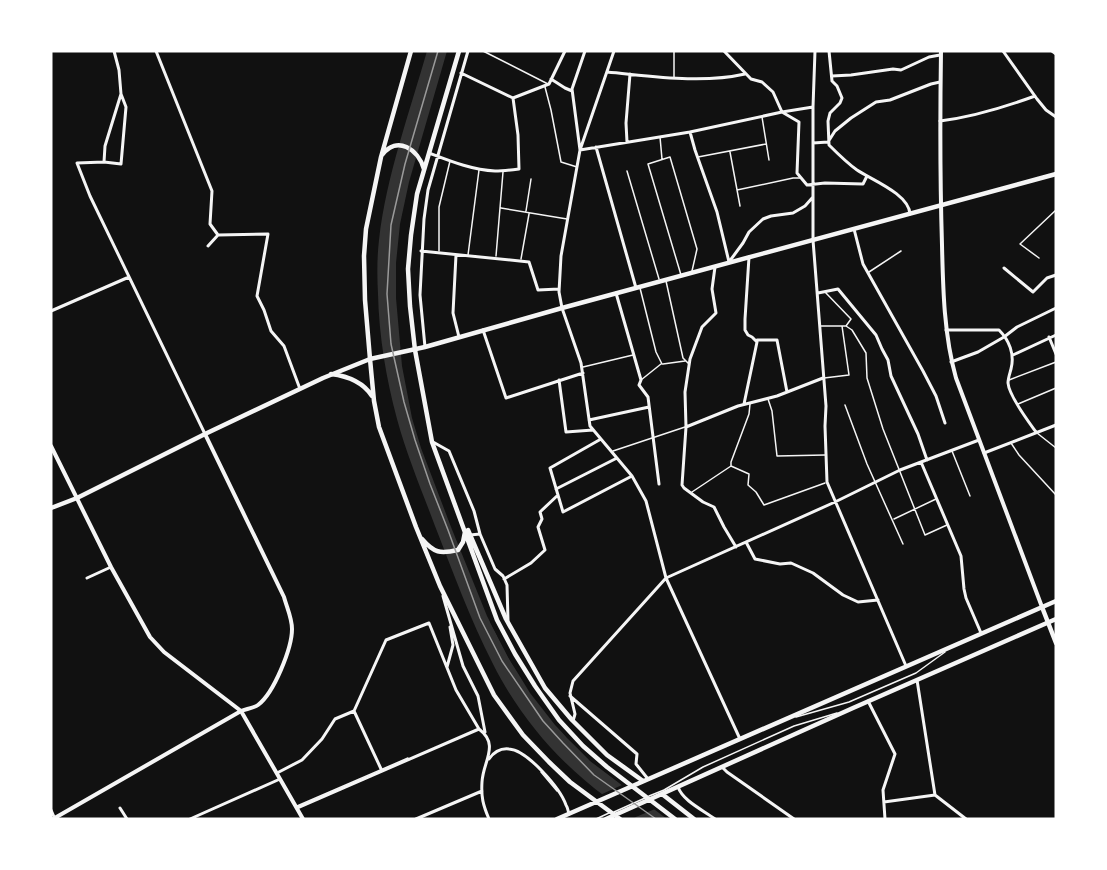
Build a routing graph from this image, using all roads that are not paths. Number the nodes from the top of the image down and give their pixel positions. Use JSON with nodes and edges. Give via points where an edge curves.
{"nodes":[{"id":1,"x":114,"y":51,"type":"edge"},
{"id":2,"x":156,"y":51,"type":"edge"},
{"id":3,"x":411,"y":51,"type":"edge"},
{"id":4,"x":459,"y":51,"type":"edge"},
{"id":5,"x":468,"y":51,"type":"edge"},
{"id":6,"x":483,"y":51,"type":"edge"},
{"id":7,"x":565,"y":51,"type":"edge"},
{"id":8,"x":585,"y":51,"type":"edge"},
{"id":9,"x":614,"y":51,"type":"edge"},
{"id":10,"x":675,"y":51,"type":"edge"},
{"id":11,"x":724,"y":51,"type":"edge"},
{"id":12,"x":815,"y":51,"type":"edge"},
{"id":13,"x":829,"y":51,"type":"edge"},
{"id":14,"x":1003,"y":51,"type":"edge"},
{"id":15,"x":1052,"y":51,"type":"edge"},
{"id":16,"x":940,"y":53,"type":"edge"},
{"id":17,"x":1056,"y":54,"type":"edge"},
{"id":18,"x":607,"y":72,"type":"junction"},
{"id":19,"x":461,"y":73,"type":"junction"},
{"id":20,"x":630,"y":74,"type":"junction"},
{"id":21,"x":746,"y":74,"type":"junction"},
{"id":22,"x":832,"y":76,"type":"junction"},
{"id":23,"x":674,"y":78,"type":"junction"},
{"id":24,"x":551,"y":79,"type":"junction"},
{"id":25,"x":940,"y":82,"type":"junction"},
{"id":26,"x":547,"y":85,"type":"junction"},
{"id":27,"x":572,"y":91,"type":"junction"},
{"id":28,"x":121,"y":94,"type":"junction"},
{"id":29,"x":1035,"y":96,"type":"junction"},
{"id":30,"x":513,"y":98,"type":"junction"},
{"id":31,"x":813,"y":107,"type":"junction"},
{"id":32,"x":782,"y":112,"type":"junction"},
{"id":33,"x":762,"y":116,"type":"junction"},
{"id":34,"x":1056,"y":117,"type":"edge"},
{"id":35,"x":940,"y":121,"type":"junction"},
{"id":36,"x":690,"y":132,"type":"junction"},
{"id":37,"x":660,"y":137,"type":"junction"},
{"id":38,"x":627,"y":142,"type":"junction"},
{"id":39,"x":813,"y":142,"type":"junction"},
{"id":40,"x":828,"y":142,"type":"junction"},
{"id":41,"x":766,"y":144,"type":"junction"},
{"id":42,"x":596,"y":147,"type":"junction"},
{"id":43,"x":580,"y":150,"type":"junction"},
{"id":44,"x":729,"y":151,"type":"junction"},
{"id":45,"x":429,"y":153,"type":"junction"},
{"id":46,"x":438,"y":156,"type":"junction"},
{"id":47,"x":381,"y":157,"type":"junction"},
{"id":48,"x":697,"y":157,"type":"junction"},
{"id":49,"x":450,"y":160,"type":"junction"},
{"id":50,"x":662,"y":160,"type":"junction"},
{"id":51,"x":769,"y":160,"type":"dead end"},
{"id":52,"x":104,"y":162,"type":"junction"},
{"id":53,"x":424,"y":167,"type":"junction"},
{"id":54,"x":577,"y":167,"type":"junction"},
{"id":55,"x":480,"y":169,"type":"junction"},
{"id":56,"x":503,"y":171,"type":"junction"},
{"id":57,"x":627,"y":171,"type":"dead end"},
{"id":58,"x":1056,"y":174,"type":"edge"},
{"id":59,"x":867,"y":176,"type":"junction"},
{"id":60,"x":801,"y":178,"type":"junction"},
{"id":61,"x":531,"y":179,"type":"dead end"},
{"id":62,"x":813,"y":185,"type":"junction"},
{"id":63,"x":737,"y":190,"type":"junction"},
{"id":64,"x":813,"y":197,"type":"junction"},
{"id":65,"x":740,"y":206,"type":"dead end"},
{"id":66,"x":941,"y":206,"type":"junction"},
{"id":67,"x":500,"y":208,"type":"junction"},
{"id":68,"x":1056,"y":210,"type":"edge"},
{"id":69,"x":527,"y":213,"type":"junction"},
{"id":70,"x":910,"y":214,"type":"junction"},
{"id":71,"x":567,"y":219,"type":"junction"},
{"id":72,"x":854,"y":229,"type":"junction"},
{"id":73,"x":218,"y":235,"type":"junction"},
{"id":74,"x":813,"y":240,"type":"junction"},
{"id":75,"x":208,"y":246,"type":"dead end"},
{"id":76,"x":421,"y":251,"type":"junction"},
{"id":77,"x":901,"y":251,"type":"dead end"},
{"id":78,"x":439,"y":253,"type":"junction"},
{"id":79,"x":456,"y":255,"type":"junction"},
{"id":80,"x":468,"y":256,"type":"junction"},
{"id":81,"x":749,"y":257,"type":"junction"},
{"id":82,"x":495,"y":258,"type":"junction"},
{"id":83,"x":1039,"y":258,"type":"dead end"},
{"id":84,"x":521,"y":261,"type":"junction"},
{"id":85,"x":729,"y":262,"type":"junction"},
{"id":86,"x":715,"y":267,"type":"junction"},
{"id":87,"x":1004,"y":268,"type":"dead end"},
{"id":88,"x":692,"y":273,"type":"junction"},
{"id":89,"x":868,"y":273,"type":"junction"},
{"id":90,"x":1056,"y":275,"type":"edge"},
{"id":91,"x":681,"y":276,"type":"junction"},
{"id":92,"x":129,"y":277,"type":"junction"},
{"id":93,"x":666,"y":280,"type":"junction"},
{"id":94,"x":659,"y":282,"type":"junction"},
{"id":95,"x":638,"y":287,"type":"junction"},
{"id":96,"x":560,"y":289,"type":"junction"},
{"id":97,"x":825,"y":292,"type":"junction"},
{"id":98,"x":616,"y":293,"type":"junction"},
{"id":99,"x":818,"y":293,"type":"junction"},
{"id":100,"x":562,"y":308,"type":"junction"},
{"id":101,"x":1056,"y":308,"type":"edge"},
{"id":102,"x":51,"y":311,"type":"edge"},
{"id":103,"x":820,"y":326,"type":"junction"},
{"id":104,"x":844,"y":326,"type":"junction"},
{"id":105,"x":483,"y":330,"type":"junction"},
{"id":106,"x":946,"y":330,"type":"junction"},
{"id":107,"x":1056,"y":335,"type":"edge"},
{"id":108,"x":459,"y":337,"type":"junction"},
{"id":109,"x":1004,"y":337,"type":"junction"},
{"id":110,"x":1049,"y":338,"type":"junction"},
{"id":111,"x":756,"y":340,"type":"junction"},
{"id":112,"x":425,"y":347,"type":"junction"},
{"id":113,"x":415,"y":350,"type":"junction"},
{"id":114,"x":1056,"y":354,"type":"edge"},
{"id":115,"x":633,"y":355,"type":"junction"},
{"id":116,"x":1013,"y":355,"type":"junction"},
{"id":117,"x":370,"y":359,"type":"junction"},
{"id":118,"x":685,"y":361,"type":"junction"},
{"id":119,"x":951,"y":362,"type":"junction"},
{"id":120,"x":1056,"y":362,"type":"edge"},
{"id":121,"x":662,"y":364,"type":"junction"},
{"id":122,"x":689,"y":364,"type":"junction"},
{"id":123,"x":582,"y":367,"type":"junction"},
{"id":124,"x":331,"y":374,"type":"junction"},
{"id":125,"x":583,"y":374,"type":"junction"},
{"id":126,"x":824,"y":378,"type":"junction"},
{"id":127,"x":559,"y":380,"type":"junction"},
{"id":128,"x":641,"y":380,"type":"junction"},
{"id":129,"x":1008,"y":381,"type":"junction"},
{"id":130,"x":1056,"y":388,"type":"edge"},
{"id":131,"x":300,"y":389,"type":"junction"},
{"id":132,"x":786,"y":392,"type":"junction"},
{"id":133,"x":768,"y":398,"type":"junction"},
{"id":134,"x":374,"y":401,"type":"junction"},
{"id":135,"x":744,"y":404,"type":"junction"},
{"id":136,"x":750,"y":404,"type":"junction"},
{"id":137,"x":1017,"y":404,"type":"junction"},
{"id":138,"x":845,"y":405,"type":"dead end"},
{"id":139,"x":649,"y":407,"type":"junction"},
{"id":140,"x":589,"y":420,"type":"junction"},
{"id":141,"x":945,"y":423,"type":"dead end"},
{"id":142,"x":1056,"y":425,"type":"edge"},
{"id":143,"x":686,"y":427,"type":"junction"},
{"id":144,"x":593,"y":430,"type":"junction"},
{"id":145,"x":1036,"y":432,"type":"junction"},
{"id":146,"x":205,"y":434,"type":"junction"},
{"id":147,"x":653,"y":438,"type":"junction"},
{"id":148,"x":601,"y":439,"type":"junction"},
{"id":149,"x":979,"y":440,"type":"junction"},
{"id":150,"x":432,"y":442,"type":"junction"},
{"id":151,"x":1011,"y":442,"type":"junction"},
{"id":152,"x":51,"y":446,"type":"edge"},
{"id":153,"x":1056,"y":448,"type":"edge"},
{"id":154,"x":952,"y":450,"type":"junction"},
{"id":155,"x":612,"y":452,"type":"junction"},
{"id":156,"x":984,"y":453,"type":"junction"},
{"id":157,"x":826,"y":455,"type":"junction"},
{"id":158,"x":617,"y":458,"type":"junction"},
{"id":159,"x":927,"y":460,"type":"junction"},
{"id":160,"x":921,"y":462,"type":"junction"},
{"id":161,"x":731,"y":466,"type":"junction"},
{"id":162,"x":900,"y":470,"type":"junction"},
{"id":163,"x":632,"y":476,"type":"junction"},
{"id":164,"x":447,"y":482,"type":"junction"},
{"id":165,"x":827,"y":482,"type":"junction"},
{"id":166,"x":876,"y":482,"type":"junction"},
{"id":167,"x":659,"y":484,"type":"dead end"},
{"id":168,"x":556,"y":489,"type":"junction"},
{"id":169,"x":691,"y":493,"type":"junction"},
{"id":170,"x":558,"y":495,"type":"junction"},
{"id":171,"x":1056,"y":495,"type":"edge"},
{"id":172,"x":970,"y":496,"type":"dead end"},
{"id":173,"x":76,"y":498,"type":"junction"},
{"id":174,"x":937,"y":498,"type":"junction"},
{"id":175,"x":836,"y":502,"type":"junction"},
{"id":176,"x":51,"y":508,"type":"edge"},
{"id":177,"x":915,"y":508,"type":"junction"},
{"id":178,"x":893,"y":520,"type":"junction"},
{"id":179,"x":948,"y":525,"type":"junction"},
{"id":180,"x":465,"y":530,"type":"junction"},
{"id":181,"x":480,"y":534,"type":"junction"},
{"id":182,"x":470,"y":535,"type":"junction"},
{"id":183,"x":420,"y":537,"type":"junction"},
{"id":184,"x":746,"y":542,"type":"junction"},
{"id":185,"x":903,"y":544,"type":"dead end"},
{"id":186,"x":736,"y":547,"type":"junction"},
{"id":187,"x":111,"y":567,"type":"junction"},
{"id":188,"x":87,"y":578,"type":"dead end"},
{"id":189,"x":666,"y":578,"type":"junction"},
{"id":190,"x":504,"y":579,"type":"junction"},
{"id":191,"x":440,"y":586,"type":"junction"},
{"id":192,"x":878,"y":600,"type":"junction"},
{"id":193,"x":1056,"y":601,"type":"edge"},
{"id":194,"x":1042,"y":607,"type":"junction"},
{"id":195,"x":449,"y":616,"type":"junction"},
{"id":196,"x":1056,"y":619,"type":"edge"},
{"id":197,"x":1048,"y":622,"type":"junction"},
{"id":198,"x":508,"y":624,"type":"junction"},
{"id":199,"x":981,"y":633,"type":"junction"},
{"id":200,"x":1056,"y":642,"type":"edge"},
{"id":201,"x":955,"y":645,"type":"junction"},
{"id":202,"x":906,"y":666,"type":"junction"},
{"id":203,"x":447,"y":667,"type":"junction"},
{"id":204,"x":917,"y":680,"type":"junction"},
{"id":205,"x":570,"y":696,"type":"junction"},
{"id":206,"x":868,"y":701,"type":"junction"},
{"id":207,"x":853,"y":708,"type":"junction"},
{"id":208,"x":241,"y":711,"type":"junction"},
{"id":209,"x":354,"y":711,"type":"junction"},
{"id":210,"x":573,"y":721,"type":"junction"},
{"id":211,"x":778,"y":722,"type":"junction"},
{"id":212,"x":479,"y":728,"type":"junction"},
{"id":213,"x":485,"y":733,"type":"junction"},
{"id":214,"x":740,"y":739,"type":"junction"},
{"id":215,"x":486,"y":763,"type":"junction"},
{"id":216,"x":722,"y":767,"type":"junction"},
{"id":217,"x":381,"y":770,"type":"junction"},
{"id":218,"x":277,"y":773,"type":"junction"},
{"id":219,"x":280,"y":779,"type":"junction"},
{"id":220,"x":644,"y":781,"type":"junction"},
{"id":221,"x":678,"y":786,"type":"junction"},
{"id":222,"x":668,"y":788,"type":"junction"},
{"id":223,"x":482,"y":791,"type":"junction"},
{"id":224,"x":935,"y":795,"type":"junction"},
{"id":225,"x":656,"y":796,"type":"junction"},
{"id":226,"x":884,"y":802,"type":"junction"},
{"id":227,"x":297,"y":807,"type":"junction"},
{"id":228,"x":120,"y":808,"type":"dead end"},
{"id":229,"x":51,"y":810,"type":"edge"},
{"id":230,"x":568,"y":816,"type":"edge"},
{"id":231,"x":693,"y":818,"type":"edge"},
{"id":232,"x":54,"y":819,"type":"edge"},
{"id":233,"x":127,"y":819,"type":"edge"},
{"id":234,"x":190,"y":819,"type":"edge"},
{"id":235,"x":303,"y":819,"type":"edge"},
{"id":236,"x":416,"y":819,"type":"edge"},
{"id":237,"x":489,"y":819,"type":"edge"},
{"id":238,"x":557,"y":819,"type":"edge"},
{"id":239,"x":597,"y":819,"type":"edge"},
{"id":240,"x":606,"y":819,"type":"edge"},
{"id":241,"x":620,"y":819,"type":"edge"},
{"id":242,"x":675,"y":819,"type":"edge"},
{"id":243,"x":715,"y":819,"type":"edge"},
{"id":244,"x":794,"y":819,"type":"edge"},
{"id":245,"x":885,"y":819,"type":"edge"},
{"id":246,"x":966,"y":819,"type":"edge"}],
"edges":[{"from":1,"to":28,"type":"street"},
{"from":2,"to":73,"type":"street","via":[[212,191],[210,224]]},
{"from":3,"to":47,"type":"main road"},
{"from":4,"to":45,"type":"main road"},
{"from":5,"to":19,"type":"street"},
{"from":6,"to":26,"type":"lane"},
{"from":7,"to":24,"type":"street"},
{"from":8,"to":27,"type":"street"},
{"from":9,"to":18,"type":"street"},
{"from":10,"to":23,"type":"lane"},
{"from":11,"to":21,"type":"street"},
{"from":12,"to":31,"type":"street"},
{"from":13,"to":22,"type":"street"},
{"from":14,"to":29,"type":"street"},
{"from":15,"to":17,"type":"street"},
{"from":16,"to":22,"type":"street","via":[[901,70]]},
{"from":16,"to":25,"type":"street"},
{"from":18,"to":20,"type":"street"},
{"from":18,"to":43,"type":"street"},
{"from":19,"to":30,"type":"street"},
{"from":19,"to":46,"type":"street"},
{"from":20,"to":23,"type":"street"},
{"from":20,"to":38,"type":"street"},
{"from":21,"to":23,"type":"street"},
{"from":21,"to":32,"type":"street","via":[[773,92]]},
{"from":22,"to":40,"type":"street","via":[[842,98],[830,113]]},
{"from":24,"to":26,"type":"street"},
{"from":24,"to":27,"type":"street"},
{"from":25,"to":35,"type":"street"},
{"from":25,"to":40,"type":"street","via":[[876,102],[851,118]]},
{"from":26,"to":30,"type":"street"},
{"from":26,"to":54,"type":"lane","via":[[561,162]]},
{"from":27,"to":43,"type":"street"},
{"from":28,"to":52,"type":"street"},
{"from":28,"to":52,"type":"street","via":[[126,107],[122,164]]},
{"from":29,"to":34,"type":"street"},
{"from":29,"to":35,"type":"street"},
{"from":30,"to":56,"type":"street","via":[[519,169]]},
{"from":31,"to":32,"type":"street"},
{"from":31,"to":39,"type":"street"},
{"from":32,"to":33,"type":"street"},
{"from":32,"to":60,"type":"street","via":[[799,122],[796,172]]},
{"from":33,"to":36,"type":"street"},
{"from":33,"to":41,"type":"lane"},
{"from":35,"to":66,"type":"street"},
{"from":36,"to":37,"type":"street"},
{"from":36,"to":48,"type":"street"},
{"from":37,"to":38,"type":"street"},
{"from":37,"to":50,"type":"lane"},
{"from":38,"to":42,"type":"street"},
{"from":39,"to":40,"type":"street"},
{"from":39,"to":62,"type":"street"},
{"from":40,"to":59,"type":"street","via":[[838,155]]},
{"from":41,"to":44,"type":"lane"},
{"from":41,"to":51,"type":"lane"},
{"from":42,"to":43,"type":"street"},
{"from":42,"to":95,"type":"street"},
{"from":43,"to":54,"type":"street"},
{"from":44,"to":48,"type":"lane"},
{"from":44,"to":63,"type":"lane"},
{"from":45,"to":46,"type":"street"},
{"from":45,"to":53,"type":"main road"},
{"from":46,"to":49,"type":"street"},
{"from":46,"to":76,"type":"street","via":[[428,190]]},
{"from":47,"to":53,"type":"main road","via":[[391,147],[407,147],[416,152]]},
{"from":47,"to":117,"type":"main road","via":[[364,256]]},
{"from":48,"to":85,"type":"street","via":[[717,212]]},
{"from":49,"to":55,"type":"street"},
{"from":49,"to":78,"type":"lane","via":[[439,207]]},
{"from":50,"to":88,"type":"lane","via":[[670,157],[697,249]]},
{"from":50,"to":91,"type":"lane","via":[[648,164]]},
{"from":52,"to":92,"type":"street","via":[[77,163]]},
{"from":53,"to":113,"type":"main road","via":[[408,269]]},
{"from":54,"to":71,"type":"street"},
{"from":55,"to":56,"type":"street"},
{"from":55,"to":80,"type":"lane"},
{"from":56,"to":67,"type":"lane"},
{"from":57,"to":94,"type":"lane"},
{"from":58,"to":66,"type":"main road"},
{"from":59,"to":62,"type":"street","via":[[863,184]]},
{"from":59,"to":70,"type":"street","via":[[901,197]]},
{"from":60,"to":62,"type":"street","via":[[807,185]]},
{"from":60,"to":63,"type":"lane"},
{"from":61,"to":69,"type":"lane"},
{"from":62,"to":64,"type":"street"},
{"from":63,"to":65,"type":"lane"},
{"from":64,"to":74,"type":"street"},
{"from":64,"to":85,"type":"street","via":[[793,213],[763,219]]},
{"from":66,"to":70,"type":"main road"},
{"from":66,"to":106,"type":"street"},
{"from":67,"to":69,"type":"lane"},
{"from":67,"to":82,"type":"lane"},
{"from":68,"to":83,"type":"lane","via":[[1020,244]]},
{"from":69,"to":71,"type":"lane"},
{"from":69,"to":84,"type":"lane"},
{"from":70,"to":72,"type":"main road"},
{"from":71,"to":96,"type":"street"},
{"from":72,"to":74,"type":"main road"},
{"from":72,"to":89,"type":"street"},
{"from":73,"to":75,"type":"street"},
{"from":73,"to":131,"type":"street","via":[[268,234],[257,296],[271,331],[284,346]]},
{"from":74,"to":81,"type":"main road"},
{"from":74,"to":99,"type":"street"},
{"from":76,"to":78,"type":"street"},
{"from":76,"to":112,"type":"street"},
{"from":77,"to":89,"type":"lane"},
{"from":78,"to":79,"type":"street"},
{"from":79,"to":80,"type":"street"},
{"from":79,"to":108,"type":"street","via":[[453,313]]},
{"from":80,"to":82,"type":"street"},
{"from":81,"to":85,"type":"main road"},
{"from":81,"to":111,"type":"street","via":[[745,330]]},
{"from":82,"to":84,"type":"street"},
{"from":84,"to":96,"type":"street","via":[[529,262],[538,290]]},
{"from":85,"to":86,"type":"main road"},
{"from":86,"to":88,"type":"main road"},
{"from":86,"to":122,"type":"street","via":[[712,289],[716,313],[702,327]]},
{"from":87,"to":90,"type":"street","via":[[1033,292]]},
{"from":88,"to":91,"type":"main road"},
{"from":89,"to":141,"type":"street","via":[[936,396]]},
{"from":91,"to":93,"type":"main road"},
{"from":92,"to":102,"type":"street"},
{"from":92,"to":146,"type":"street"},
{"from":93,"to":94,"type":"main road"},
{"from":93,"to":118,"type":"lane"},
{"from":94,"to":95,"type":"main road"},
{"from":95,"to":98,"type":"main road"},
{"from":95,"to":121,"type":"lane"},
{"from":96,"to":100,"type":"street"},
{"from":97,"to":99,"type":"street"},
{"from":97,"to":104,"type":"lane","via":[[851,319]]},
{"from":97,"to":159,"type":"street","via":[[838,289],[876,335]]},
{"from":98,"to":100,"type":"main road"},
{"from":98,"to":115,"type":"street"},
{"from":99,"to":103,"type":"street"},
{"from":100,"to":105,"type":"main road"},
{"from":100,"to":123,"type":"street"},
{"from":101,"to":109,"type":"street"},
{"from":103,"to":104,"type":"lane"},
{"from":103,"to":126,"type":"street"},
{"from":104,"to":126,"type":"lane","via":[[849,375]]},
{"from":104,"to":162,"type":"lane","via":[[852,330],[866,353],[867,378]]},
{"from":105,"to":108,"type":"main road"},
{"from":105,"to":127,"type":"street","via":[[506,398]]},
{"from":106,"to":109,"type":"street","via":[[999,330]]},
{"from":106,"to":119,"type":"street"},
{"from":107,"to":110,"type":"street"},
{"from":108,"to":112,"type":"main road"},
{"from":109,"to":116,"type":"street"},
{"from":109,"to":119,"type":"street"},
{"from":110,"to":114,"type":"street"},
{"from":110,"to":116,"type":"street"},
{"from":111,"to":132,"type":"street","via":[[777,340]]},
{"from":111,"to":135,"type":"street"},
{"from":112,"to":113,"type":"main road"},
{"from":113,"to":117,"type":"main road"},
{"from":113,"to":150,"type":"main road"},
{"from":115,"to":123,"type":"lane"},
{"from":115,"to":128,"type":"street"},
{"from":116,"to":129,"type":"street"},
{"from":117,"to":124,"type":"main road"},
{"from":117,"to":134,"type":"main road"},
{"from":118,"to":121,"type":"lane"},
{"from":118,"to":122,"type":"lane"},
{"from":119,"to":149,"type":"street"},
{"from":120,"to":129,"type":"lane"},
{"from":121,"to":128,"type":"lane"},
{"from":122,"to":143,"type":"street","via":[[684,392]]},
{"from":123,"to":125,"type":"street"},
{"from":124,"to":131,"type":"main road"},
{"from":124,"to":134,"type":"main road","via":[[362,385]]},
{"from":125,"to":127,"type":"street"},
{"from":125,"to":140,"type":"street"},
{"from":126,"to":132,"type":"street"},
{"from":126,"to":157,"type":"street"},
{"from":127,"to":144,"type":"street","via":[[566,432]]},
{"from":128,"to":139,"type":"street","via":[[639,385],[648,397]]},
{"from":129,"to":137,"type":"street"},
{"from":130,"to":137,"type":"lane"},
{"from":131,"to":146,"type":"main road"},
{"from":132,"to":133,"type":"street"},
{"from":133,"to":136,"type":"street"},
{"from":133,"to":157,"type":"lane","via":[[777,456]]},
{"from":134,"to":183,"type":"main road","via":[[379,427]]},
{"from":135,"to":136,"type":"street"},
{"from":135,"to":143,"type":"street"},
{"from":136,"to":161,"type":"lane"},
{"from":137,"to":145,"type":"street"},
{"from":138,"to":166,"type":"lane"},
{"from":139,"to":140,"type":"street"},
{"from":139,"to":147,"type":"street"},
{"from":140,"to":144,"type":"street"},
{"from":142,"to":145,"type":"street"},
{"from":143,"to":147,"type":"lane"},
{"from":143,"to":169,"type":"street","via":[[682,485]]},
{"from":144,"to":148,"type":"street"},
{"from":145,"to":151,"type":"street"},
{"from":145,"to":153,"type":"lane"},
{"from":146,"to":173,"type":"main road"},
{"from":146,"to":208,"type":"street","via":[[284,597],[292,625],[289,650],[267,695],[257,706]]},
{"from":147,"to":155,"type":"lane"},
{"from":147,"to":167,"type":"street"},
{"from":148,"to":155,"type":"street"},
{"from":148,"to":168,"type":"street","via":[[550,468]]},
{"from":149,"to":154,"type":"street"},
{"from":149,"to":156,"type":"street"},
{"from":150,"to":164,"type":"main road"},
{"from":150,"to":181,"type":"street","via":[[448,452],[470,500]]},
{"from":151,"to":156,"type":"street"},
{"from":151,"to":171,"type":"lane"},
{"from":152,"to":173,"type":"street"},
{"from":154,"to":159,"type":"street"},
{"from":154,"to":172,"type":"lane"},
{"from":155,"to":158,"type":"street"},
{"from":156,"to":194,"type":"street"},
{"from":157,"to":165,"type":"street"},
{"from":158,"to":163,"type":"street"},
{"from":158,"to":168,"type":"street"},
{"from":159,"to":160,"type":"street"},
{"from":160,"to":162,"type":"street"},
{"from":160,"to":174,"type":"street"},
{"from":161,"to":165,"type":"lane","via":[[749,474],[748,485],[764,506]]},
{"from":161,"to":169,"type":"lane"},
{"from":162,"to":166,"type":"street"},
{"from":162,"to":177,"type":"lane"},
{"from":163,"to":170,"type":"street","via":[[563,512]]},
{"from":163,"to":189,"type":"street","via":[[646,501]]},
{"from":164,"to":180,"type":"main road"},
{"from":164,"to":182,"type":"main road"},
{"from":165,"to":175,"type":"street"},
{"from":166,"to":175,"type":"street"},
{"from":166,"to":178,"type":"lane"},
{"from":168,"to":170,"type":"street"},
{"from":169,"to":186,"type":"street","via":[[714,507]]},
{"from":170,"to":190,"type":"street","via":[[540,512],[538,527],[545,550]]},
{"from":173,"to":176,"type":"main road"},
{"from":173,"to":187,"type":"street"},
{"from":174,"to":177,"type":"lane"},
{"from":174,"to":179,"type":"street"},
{"from":175,"to":184,"type":"street"},
{"from":175,"to":192,"type":"street"},
{"from":177,"to":178,"type":"lane"},
{"from":177,"to":179,"type":"lane","via":[[925,535]]},
{"from":178,"to":185,"type":"lane"},
{"from":179,"to":199,"type":"street","via":[[961,556],[966,598]]},
{"from":180,"to":183,"type":"main road","via":[[464,542],[458,550],[444,553],[431,549]]},
{"from":180,"to":242,"type":"main road","via":[[497,620],[559,720],[607,767]]},
{"from":181,"to":182,"type":"street"},
{"from":181,"to":190,"type":"street","via":[[495,569]]},
{"from":182,"to":198,"type":"main road"},
{"from":183,"to":191,"type":"main road"},
{"from":184,"to":186,"type":"street"},
{"from":184,"to":192,"type":"street","via":[[755,559],[791,563],[858,602]]},
{"from":186,"to":189,"type":"street"},
{"from":187,"to":188,"type":"street"},
{"from":187,"to":208,"type":"street","via":[[156,644]]},
{"from":189,"to":205,"type":"street","via":[[573,681]]},
{"from":189,"to":214,"type":"street"},
{"from":190,"to":198,"type":"street"},
{"from":191,"to":195,"type":"street"},
{"from":191,"to":241,"type":"main road","via":[[494,695],[523,735],[570,782]]},
{"from":192,"to":202,"type":"street"},
{"from":193,"to":194,"type":"main road"},
{"from":194,"to":197,"type":"main road"},
{"from":194,"to":199,"type":"main road"},
{"from":195,"to":203,"type":"street","via":[[453,645]]},
{"from":195,"to":213,"type":"street","via":[[463,666],[478,696]]},
{"from":196,"to":197,"type":"main road"},
{"from":197,"to":200,"type":"main road"},
{"from":197,"to":204,"type":"main road"},
{"from":198,"to":210,"type":"main road","via":[[544,688]]},
{"from":199,"to":201,"type":"main road"},
{"from":201,"to":202,"type":"main road"},
{"from":201,"to":211,"type":"lane","via":[[916,673],[849,702]]},
{"from":202,"to":211,"type":"main road"},
{"from":203,"to":209,"type":"street","via":[[429,623],[386,640]]},
{"from":203,"to":212,"type":"street"},
{"from":204,"to":206,"type":"main road"},
{"from":204,"to":224,"type":"street"},
{"from":205,"to":210,"type":"street"},
{"from":205,"to":220,"type":"street","via":[[637,754],[636,764]]},
{"from":206,"to":207,"type":"main road"},
{"from":206,"to":226,"type":"street","via":[[894,754],[883,790]]},
{"from":207,"to":216,"type":"main road"},
{"from":207,"to":222,"type":"lane","via":[[799,724],[703,767]]},
{"from":208,"to":218,"type":"street"},
{"from":208,"to":232,"type":"street"},
{"from":209,"to":217,"type":"street"},
{"from":209,"to":218,"type":"street","via":[[335,719],[303,760]]},
{"from":210,"to":220,"type":"main road","via":[[607,755]]},
{"from":211,"to":214,"type":"main road"},
{"from":212,"to":213,"type":"street"},
{"from":212,"to":217,"type":"street"},
{"from":213,"to":215,"type":"street","via":[[490,741]]},
{"from":214,"to":220,"type":"main road"},
{"from":215,"to":223,"type":"street"},
{"from":215,"to":230,"type":"street","via":[[502,749],[517,750],[558,790]]},
{"from":216,"to":221,"type":"main road"},
{"from":216,"to":244,"type":"street"},
{"from":217,"to":227,"type":"street"},
{"from":218,"to":219,"type":"street"},
{"from":219,"to":227,"type":"street"},
{"from":219,"to":234,"type":"street"},
{"from":220,"to":230,"type":"main road"},
{"from":221,"to":225,"type":"main road"},
{"from":221,"to":243,"type":"street","via":[[684,796]]},
{"from":222,"to":225,"type":"lane"},
{"from":222,"to":225,"type":"lane"},
{"from":223,"to":236,"type":"street"},
{"from":223,"to":237,"type":"street","via":[[482,804]]},
{"from":224,"to":226,"type":"street"},
{"from":224,"to":246,"type":"street"},
{"from":225,"to":231,"type":"main road"},
{"from":225,"to":239,"type":"lane"},
{"from":225,"to":240,"type":"main road"},
{"from":226,"to":245,"type":"street"},
{"from":227,"to":235,"type":"street"},
{"from":228,"to":233,"type":"street"},
{"from":229,"to":232,"type":"street"},
{"from":230,"to":238,"type":"main road"}]}
